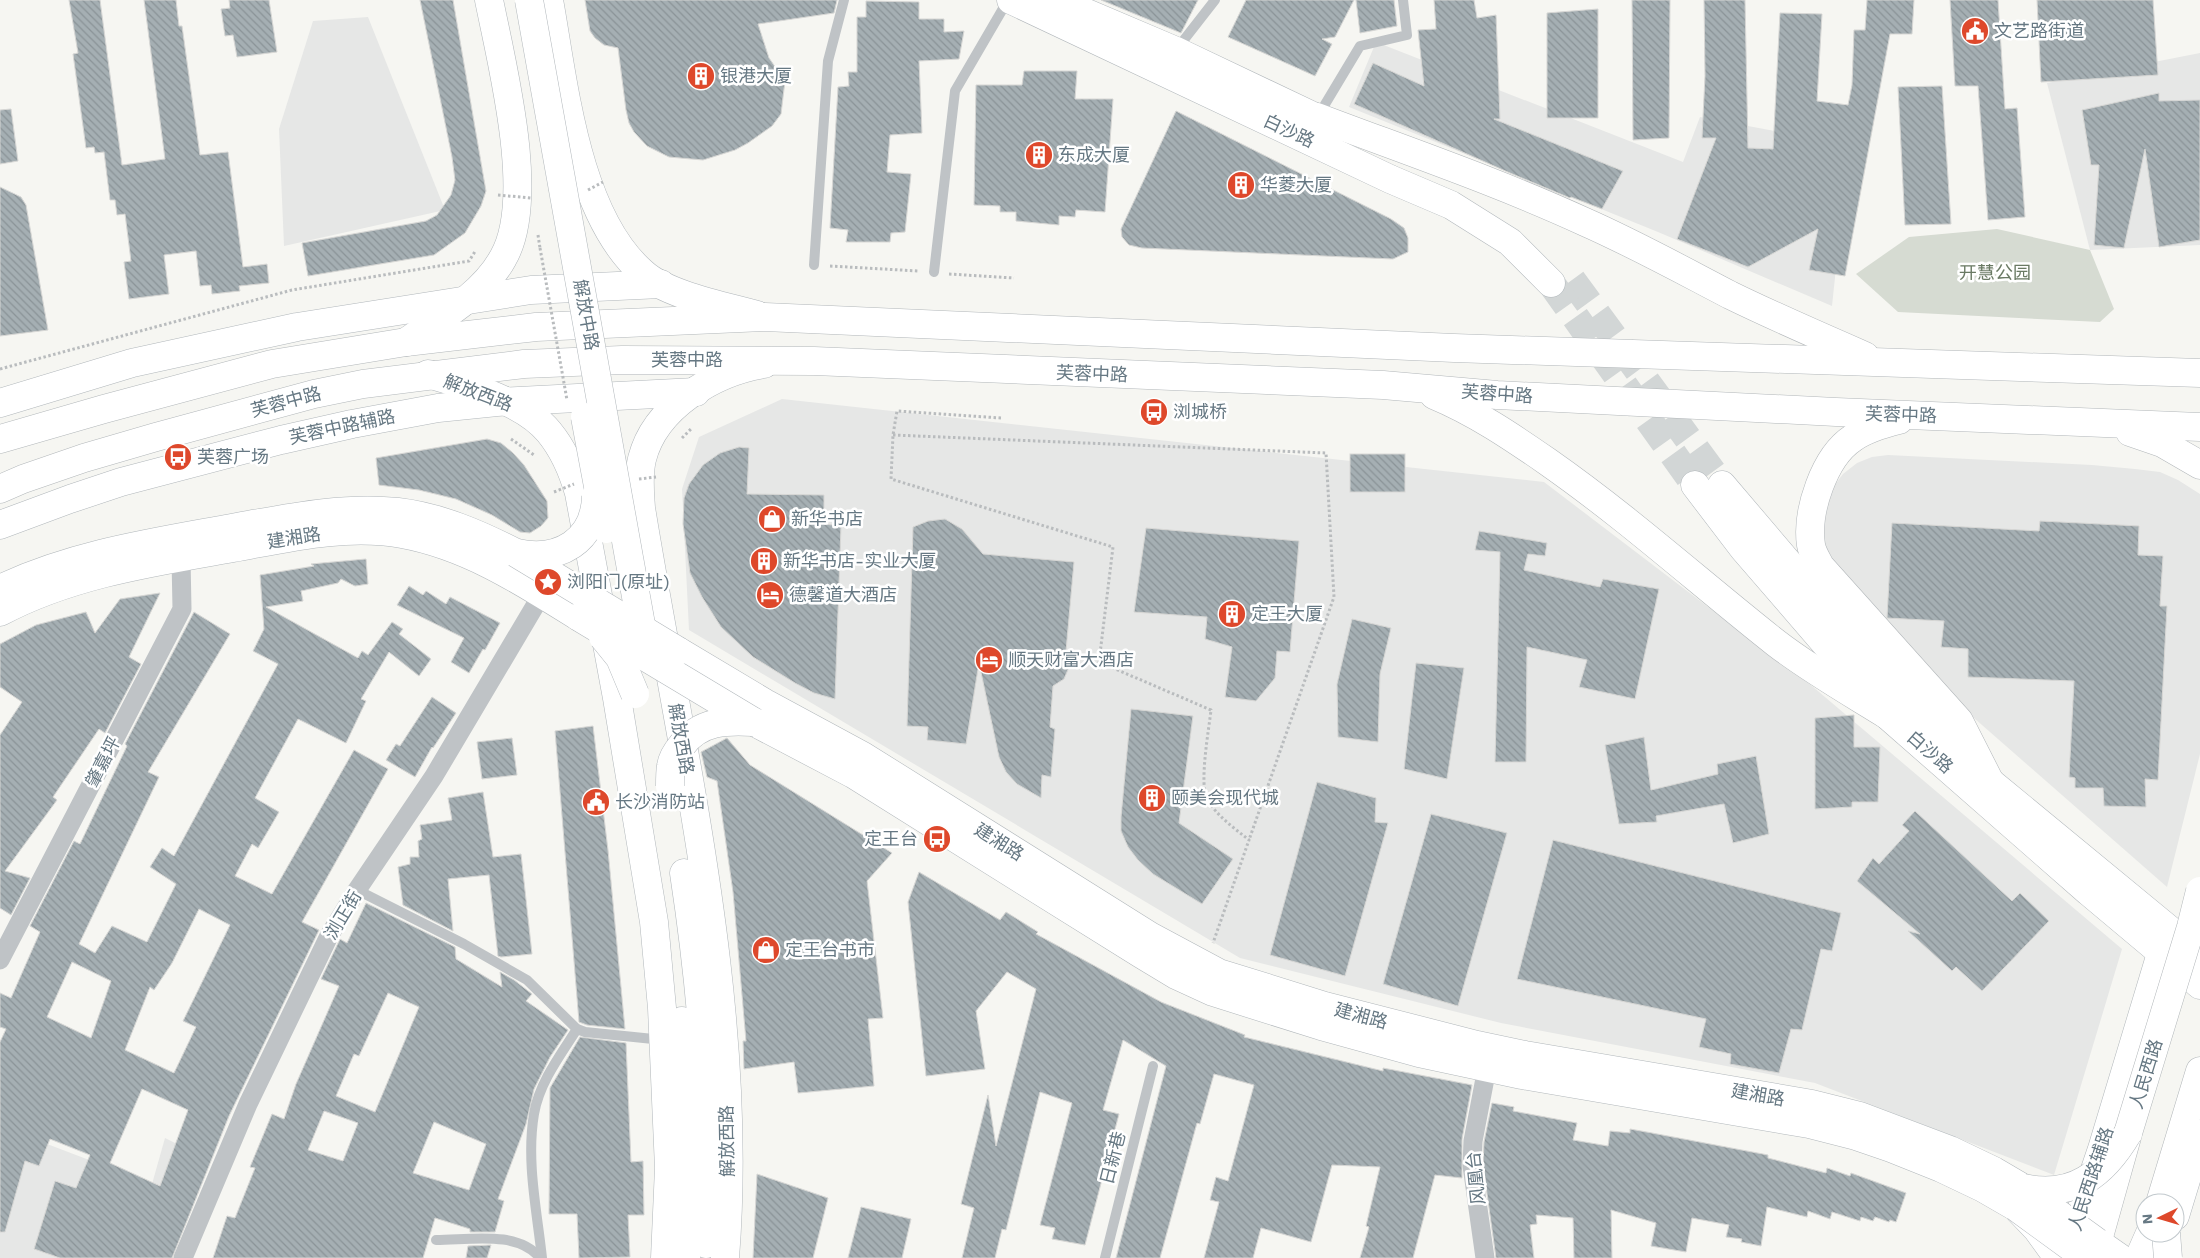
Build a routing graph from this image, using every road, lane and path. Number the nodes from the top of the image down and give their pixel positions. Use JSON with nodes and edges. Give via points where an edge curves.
{"nodes":[{"id":1,"x":489,"y":0,"type":"edge"},
{"id":2,"x":510,"y":0,"type":"edge"},
{"id":3,"x":529,"y":0,"type":"edge"},
{"id":4,"x":549,"y":0,"type":"edge"},
{"id":5,"x":844,"y":0,"type":"edge"},
{"id":6,"x":1010,"y":0,"type":"edge"},
{"id":7,"x":1056,"y":0,"type":"edge"},
{"id":8,"x":1216,"y":0,"type":"edge"},
{"id":9,"x":1403,"y":0,"type":"edge"},
{"id":10,"x":1176,"y":51,"type":"junction"},
{"id":11,"x":1318,"y":117,"type":"junction"},
{"id":12,"x":603,"y":182,"type":"dead end"},
{"id":13,"x":499,"y":188,"type":"dead end"},
{"id":14,"x":587,"y":191,"type":"dead end"},
{"id":15,"x":498,"y":195,"type":"junction"},
{"id":16,"x":531,"y":198,"type":"dead end"},
{"id":17,"x":497,"y":202,"type":"dead end"},
{"id":18,"x":480,"y":246,"type":"dead end"},
{"id":19,"x":540,"y":248,"type":"dead end"},
{"id":20,"x":814,"y":265,"type":"joint"},
{"id":21,"x":934,"y":272,"type":"junction"},
{"id":22,"x":1014,"y":278,"type":"dead end"},
{"id":23,"x":661,"y":284,"type":"junction"},
{"id":24,"x":464,"y":300,"type":"junction"},
{"id":25,"x":766,"y":318,"type":"junction"},
{"id":26,"x":406,"y":342,"type":"junction"},
{"id":27,"x":779,"y":361,"type":"junction"},
{"id":28,"x":1880,"y":362,"type":"junction"},
{"id":29,"x":0,"y":369,"type":"edge"},
{"id":30,"x":2197,"y":372,"type":"edge"},
{"id":31,"x":428,"y":374,"type":"junction"},
{"id":32,"x":1414,"y":387,"type":"junction"},
{"id":33,"x":696,"y":392,"type":"junction"},
{"id":34,"x":504,"y":402,"type":"junction"},
{"id":35,"x":567,"y":402,"type":"dead end"},
{"id":36,"x":0,"y":403,"type":"edge"},
{"id":37,"x":1920,"y":416,"type":"junction"},
{"id":38,"x":1000,"y":418,"type":"dead end"},
{"id":39,"x":2100,"y":423,"type":"junction"},
{"id":40,"x":2200,"y":427,"type":"edge"},
{"id":41,"x":893,"y":436,"type":"junction"},
{"id":42,"x":0,"y":439,"type":"edge"},
{"id":43,"x":511,"y":439,"type":"dead end"},
{"id":44,"x":536,"y":456,"type":"dead end"},
{"id":45,"x":2200,"y":465,"type":"edge"},
{"id":46,"x":656,"y":477,"type":"dead end"},
{"id":47,"x":589,"y":480,"type":"junction"},
{"id":48,"x":631,"y":480,"type":"dead end"},
{"id":49,"x":1696,"y":485,"type":"tunnel mouth"},
{"id":50,"x":1722,"y":485,"type":"tunnel mouth"},
{"id":51,"x":552,"y":486,"type":"dead end"},
{"id":52,"x":0,"y":489,"type":"edge"},
{"id":53,"x":0,"y":525,"type":"edge"},
{"id":54,"x":516,"y":553,"type":"junction"},
{"id":55,"x":181,"y":558,"type":"junction"},
{"id":56,"x":0,"y":589,"type":"edge"},
{"id":57,"x":636,"y":592,"type":"junction"},
{"id":58,"x":542,"y":594,"type":"junction"},
{"id":59,"x":0,"y":612,"type":"edge"},
{"id":60,"x":579,"y":617,"type":"junction"},
{"id":61,"x":634,"y":637,"type":"junction"},
{"id":62,"x":678,"y":651,"type":"junction"},
{"id":63,"x":635,"y":694,"type":"junction"},
{"id":64,"x":1887,"y":715,"type":"junction"},
{"id":65,"x":754,"y":722,"type":"junction"},
{"id":66,"x":1990,"y":782,"type":"junction"},
{"id":67,"x":670,"y":786,"type":"junction"},
{"id":68,"x":1249,"y":840,"type":"junction"},
{"id":69,"x":357,"y":890,"type":"junction"},
{"id":70,"x":2200,"y":891,"type":"edge"},
{"id":71,"x":2126,"y":923,"type":"junction"},
{"id":72,"x":2165,"y":940,"type":"junction"},
{"id":73,"x":2200,"y":955,"type":"edge"},
{"id":74,"x":0,"y":960,"type":"edge"},
{"id":75,"x":1205,"y":966,"type":"junction"},
{"id":76,"x":2200,"y":985,"type":"edge"},
{"id":77,"x":2147,"y":1000,"type":"junction"},
{"id":78,"x":577,"y":1029,"type":"junction"},
{"id":79,"x":664,"y":1040,"type":"junction"},
{"id":80,"x":1153,"y":1066,"type":"dead end"},
{"id":81,"x":1487,"y":1068,"type":"junction"},
{"id":82,"x":2200,"y":1071,"type":"edge"},
{"id":83,"x":2128,"y":1133,"type":"junction"},
{"id":84,"x":2200,"y":1134,"type":"edge"},
{"id":85,"x":2164,"y":1193,"type":"edge"},
{"id":86,"x":2182,"y":1193,"type":"edge"},
{"id":87,"x":2019,"y":1198,"type":"junction"},
{"id":88,"x":436,"y":1240,"type":"dead end"},
{"id":89,"x":2146,"y":1243,"type":"edge"},
{"id":90,"x":2166,"y":1243,"type":"edge"},
{"id":91,"x":2168,"y":1243,"type":"edge"},
{"id":92,"x":2092,"y":1253,"type":"edge"},
{"id":93,"x":183,"y":1258,"type":"edge"},
{"id":94,"x":541,"y":1258,"type":"edge"},
{"id":95,"x":665,"y":1258,"type":"edge"},
{"id":96,"x":686,"y":1258,"type":"edge"},
{"id":97,"x":705,"y":1258,"type":"edge"},
{"id":98,"x":725,"y":1258,"type":"edge"},
{"id":99,"x":1105,"y":1258,"type":"edge"},
{"id":100,"x":1485,"y":1258,"type":"edge"},
{"id":101,"x":2058,"y":1258,"type":"edge"},
{"id":102,"x":2065,"y":1258,"type":"edge"},
{"id":103,"x":2120,"y":1258,"type":"edge"},
{"id":104,"x":2139,"y":1258,"type":"edge"},
{"id":105,"x":2162,"y":1258,"type":"edge"},
{"id":106,"x":2168,"y":1258,"type":"edge"}],
"edges":[{"from":1,"to":24,"type":"main road","via":[[514,133],[515,221],[503,259],[488,279]]},
{"from":2,"to":47,"type":"main road","name":"解放中路","bridge":true},
{"from":3,"to":57,"type":"main road","name":"解放中路","bridge":true},
{"from":4,"to":23,"type":"main road","via":[[574,138],[595,202],[626,256],[644,274]]},
{"from":5,"to":20,"type":"lane","via":[[828,61]]},
{"from":6,"to":11,"type":"main road","name":"白沙路","via":[[1451,205],[1510,242],[1562,282],[1518,226]]},
{"from":6,"to":21,"type":"lane","via":[[955,91]]},
{"from":7,"to":10,"type":"main road","name":"白沙路"},
{"from":8,"to":10,"type":"lane"},
{"from":9,"to":11,"type":"lane","via":[[1406,35],[1360,46]]},
{"from":10,"to":11,"type":"main road","name":"白沙路"},
{"from":11,"to":28,"type":"main road","via":[[1584,221],[1729,294]]},
{"from":12,"to":14,"type":"path","bridge":true},
{"from":13,"to":15,"type":"path"},
{"from":15,"to":16,"type":"path","bridge":true},
{"from":15,"to":17,"type":"path"},
{"from":18,"to":29,"type":"path","via":[[469,261],[292,290]]},
{"from":19,"to":35,"type":"path","bridge":true},
{"from":20,"to":21,"type":"path"},
{"from":21,"to":22,"type":"path"},
{"from":23,"to":24,"type":"main road","via":[[531,290]]},
{"from":23,"to":25,"type":"main road","via":[[699,299]]},
{"from":24,"to":26,"type":"main road"},
{"from":24,"to":36,"type":"main road","via":[[208,345],[132,363]]},
{"from":25,"to":26,"type":"main road","name":"芙蓉中路","via":[[536,327]]},
{"from":25,"to":28,"type":"main road","name":"芙蓉中路","via":[[1454,348]]},
{"from":26,"to":42,"type":"main road","name":"芙蓉中路","via":[[272,364]]},
{"from":27,"to":31,"type":"main road","name":"芙蓉中路","via":[[602,360]]},
{"from":27,"to":32,"type":"main road","name":"芙蓉中路"},
{"from":27,"to":33,"type":"main road","name":"解放西路","via":[[751,366],[720,377]]},
{"from":28,"to":30,"type":"main road","name":"芙蓉中路"},
{"from":31,"to":34,"type":"main road","name":"解放西路"},
{"from":31,"to":52,"type":"main road","name":"芙蓉中路","via":[[314,394],[84,458]]},
{"from":32,"to":37,"type":"main road","name":"芙蓉中路","via":[[1497,395]]},
{"from":32,"to":64,"type":"main road","via":[[1467,411],[1538,455],[1618,513],[1777,644]]},
{"from":33,"to":34,"type":"main road","name":"芙蓉中路辅路"},
{"from":33,"to":98,"type":"main road","name":"解放西路","via":[[661,421],[649,439],[642,458],[639,488],[699,843],[720,1003],[728,1174]]},
{"from":34,"to":53,"type":"main road","name":"芙蓉中路辅路","via":[[438,408],[281,440],[121,482]]},
{"from":34,"to":79,"type":"main road","name":"解放西路","via":[[532,417],[548,431],[574,475],[579,494],[654,922]]},
{"from":37,"to":39,"type":"main road","name":"芙蓉中路"},
{"from":37,"to":66,"type":"main road","via":[[1868,430],[1852,439],[1837,454],[1824,474],[1817,495],[1811,546],[1820,566],[1958,721]]},
{"from":38,"to":41,"type":"path","via":[[897,411]]},
{"from":39,"to":40,"type":"main road","name":"芙蓉中路"},
{"from":39,"to":45,"type":"main road","via":[[2162,443]]},
{"from":41,"to":68,"type":"path","via":[[891,479],[1113,547],[1099,662],[1211,710],[1204,763],[1206,798],[1224,820]]},
{"from":41,"to":68,"type":"path","via":[[1326,453],[1334,597]]},
{"from":43,"to":44,"type":"path"},
{"from":46,"to":48,"type":"path","bridge":true},
{"from":47,"to":51,"type":"path","bridge":true,"via":[[554,492]]},
{"from":47,"to":54,"type":"main road","bridge":true,"via":[[595,510],[582,538],[558,552],[531,556]]},
{"from":47,"to":61,"type":"main road","name":"解放中路","bridge":true},
{"from":49,"to":64,"type":"main road","name":"白沙路","via":[[1743,548]]},
{"from":50,"to":66,"type":"main road","name":"白沙路","via":[[1882,674]]},
{"from":54,"to":56,"type":"main road","name":"建湘路","via":[[435,520],[367,510],[334,511],[108,552],[56,565]]},
{"from":54,"to":61,"type":"main road","name":"建湘路","bridge":true},
{"from":55,"to":58,"type":"main road","name":"建湘路","via":[[335,532],[401,534],[456,549]]},
{"from":55,"to":59,"type":"main road","name":"建湘路","via":[[62,584]]},
{"from":55,"to":74,"type":"street","name":"肇嘉坪","via":[[182,609]]},
{"from":57,"to":61,"type":"main road","name":"解放中路","bridge":true},
{"from":57,"to":62,"type":"main road","bridge":true,"via":[[649,618]]},
{"from":58,"to":60,"type":"main road","name":"建湘路"},
{"from":58,"to":69,"type":"street","name":"浏正街","via":[[434,776]]},
{"from":60,"to":61,"type":"main road","bridge":true},
{"from":60,"to":63,"type":"main road","bridge":true,"via":[[612,645],[627,671]]},
{"from":61,"to":62,"type":"main road","name":"建湘路","bridge":true},
{"from":61,"to":63,"type":"main road","bridge":true},
{"from":61,"to":65,"type":"main road","name":"建湘路","bridge":true},
{"from":61,"to":67,"type":"main road","name":"解放西路","bridge":true},
{"from":62,"to":75,"type":"main road","name":"建湘路","via":[[863,756],[1117,916]]},
{"from":63,"to":96,"type":"main road","via":[[672,921],[680,998],[687,1136]]},
{"from":64,"to":71,"type":"main road","name":"白沙路"},
{"from":65,"to":67,"type":"main road","bridge":true,"via":[[720,722],[695,732],[676,753],[671,764]]},
{"from":65,"to":81,"type":"main road","name":"建湘路","via":[[853,774],[1176,975],[1213,992],[1320,1026]]},
{"from":66,"to":72,"type":"main road","name":"白沙路"},
{"from":67,"to":97,"type":"main road","name":"解放西路","via":[[691,918],[700,1006],[707,1173]]},
{"from":68,"to":75,"type":"path"},
{"from":69,"to":78,"type":"lane","via":[[527,980]]},
{"from":69,"to":93,"type":"street","name":"浏正街","via":[[329,936],[248,1104]]},
{"from":70,"to":83,"type":"main road","name":"人民西路","bridge":true},
{"from":71,"to":72,"type":"main road","name":"白沙路"},
{"from":71,"to":77,"type":"main road","via":[[2142,959]]},
{"from":72,"to":73,"type":"main road","name":"白沙路"},
{"from":72,"to":76,"type":"main road","name":"白沙路"},
{"from":72,"to":77,"type":"main road","name":"人民西路辅路"},
{"from":75,"to":87,"type":"main road","name":"建湘路","via":[[1325,1006],[1477,1045],[1812,1104],[1860,1116],[1950,1150],[1994,1171]]},
{"from":77,"to":102,"type":"main road","name":"人民西路辅路"},
{"from":78,"to":79,"type":"lane"},
{"from":78,"to":94,"type":"lane","via":[[544,1085],[534,1112],[531,1164]]},
{"from":79,"to":95,"type":"main road","name":"解放西路","via":[[669,1168]]},
{"from":80,"to":99,"type":"lane","name":"日新巷"},
{"from":81,"to":87,"type":"main road","name":"建湘路","via":[[1808,1124],[1856,1136]]},
{"from":81,"to":100,"type":"street","name":"风凰台","via":[[1473,1141],[1472,1166]]},
{"from":82,"to":85,"type":"main road"},
{"from":83,"to":87,"type":"main road","bridge":true,"via":[[2110,1160],[2079,1183],[2066,1189]]},
{"from":83,"to":92,"type":"main road","name":"人民西路","bridge":true},
{"from":84,"to":86,"type":"main road"},
{"from":87,"to":92,"type":"main road","name":"建湘路","bridge":true},
{"from":87,"to":101,"type":"main road","bridge":true},
{"from":88,"to":94,"type":"lane","via":[[502,1239],[534,1249]]},
{"from":89,"to":104,"type":"main road"},
{"from":90,"to":105,"type":"main road"},
{"from":91,"to":106,"type":"main road","bridge":true},
{"from":92,"to":103,"type":"main road","name":"建湘路"}]}
